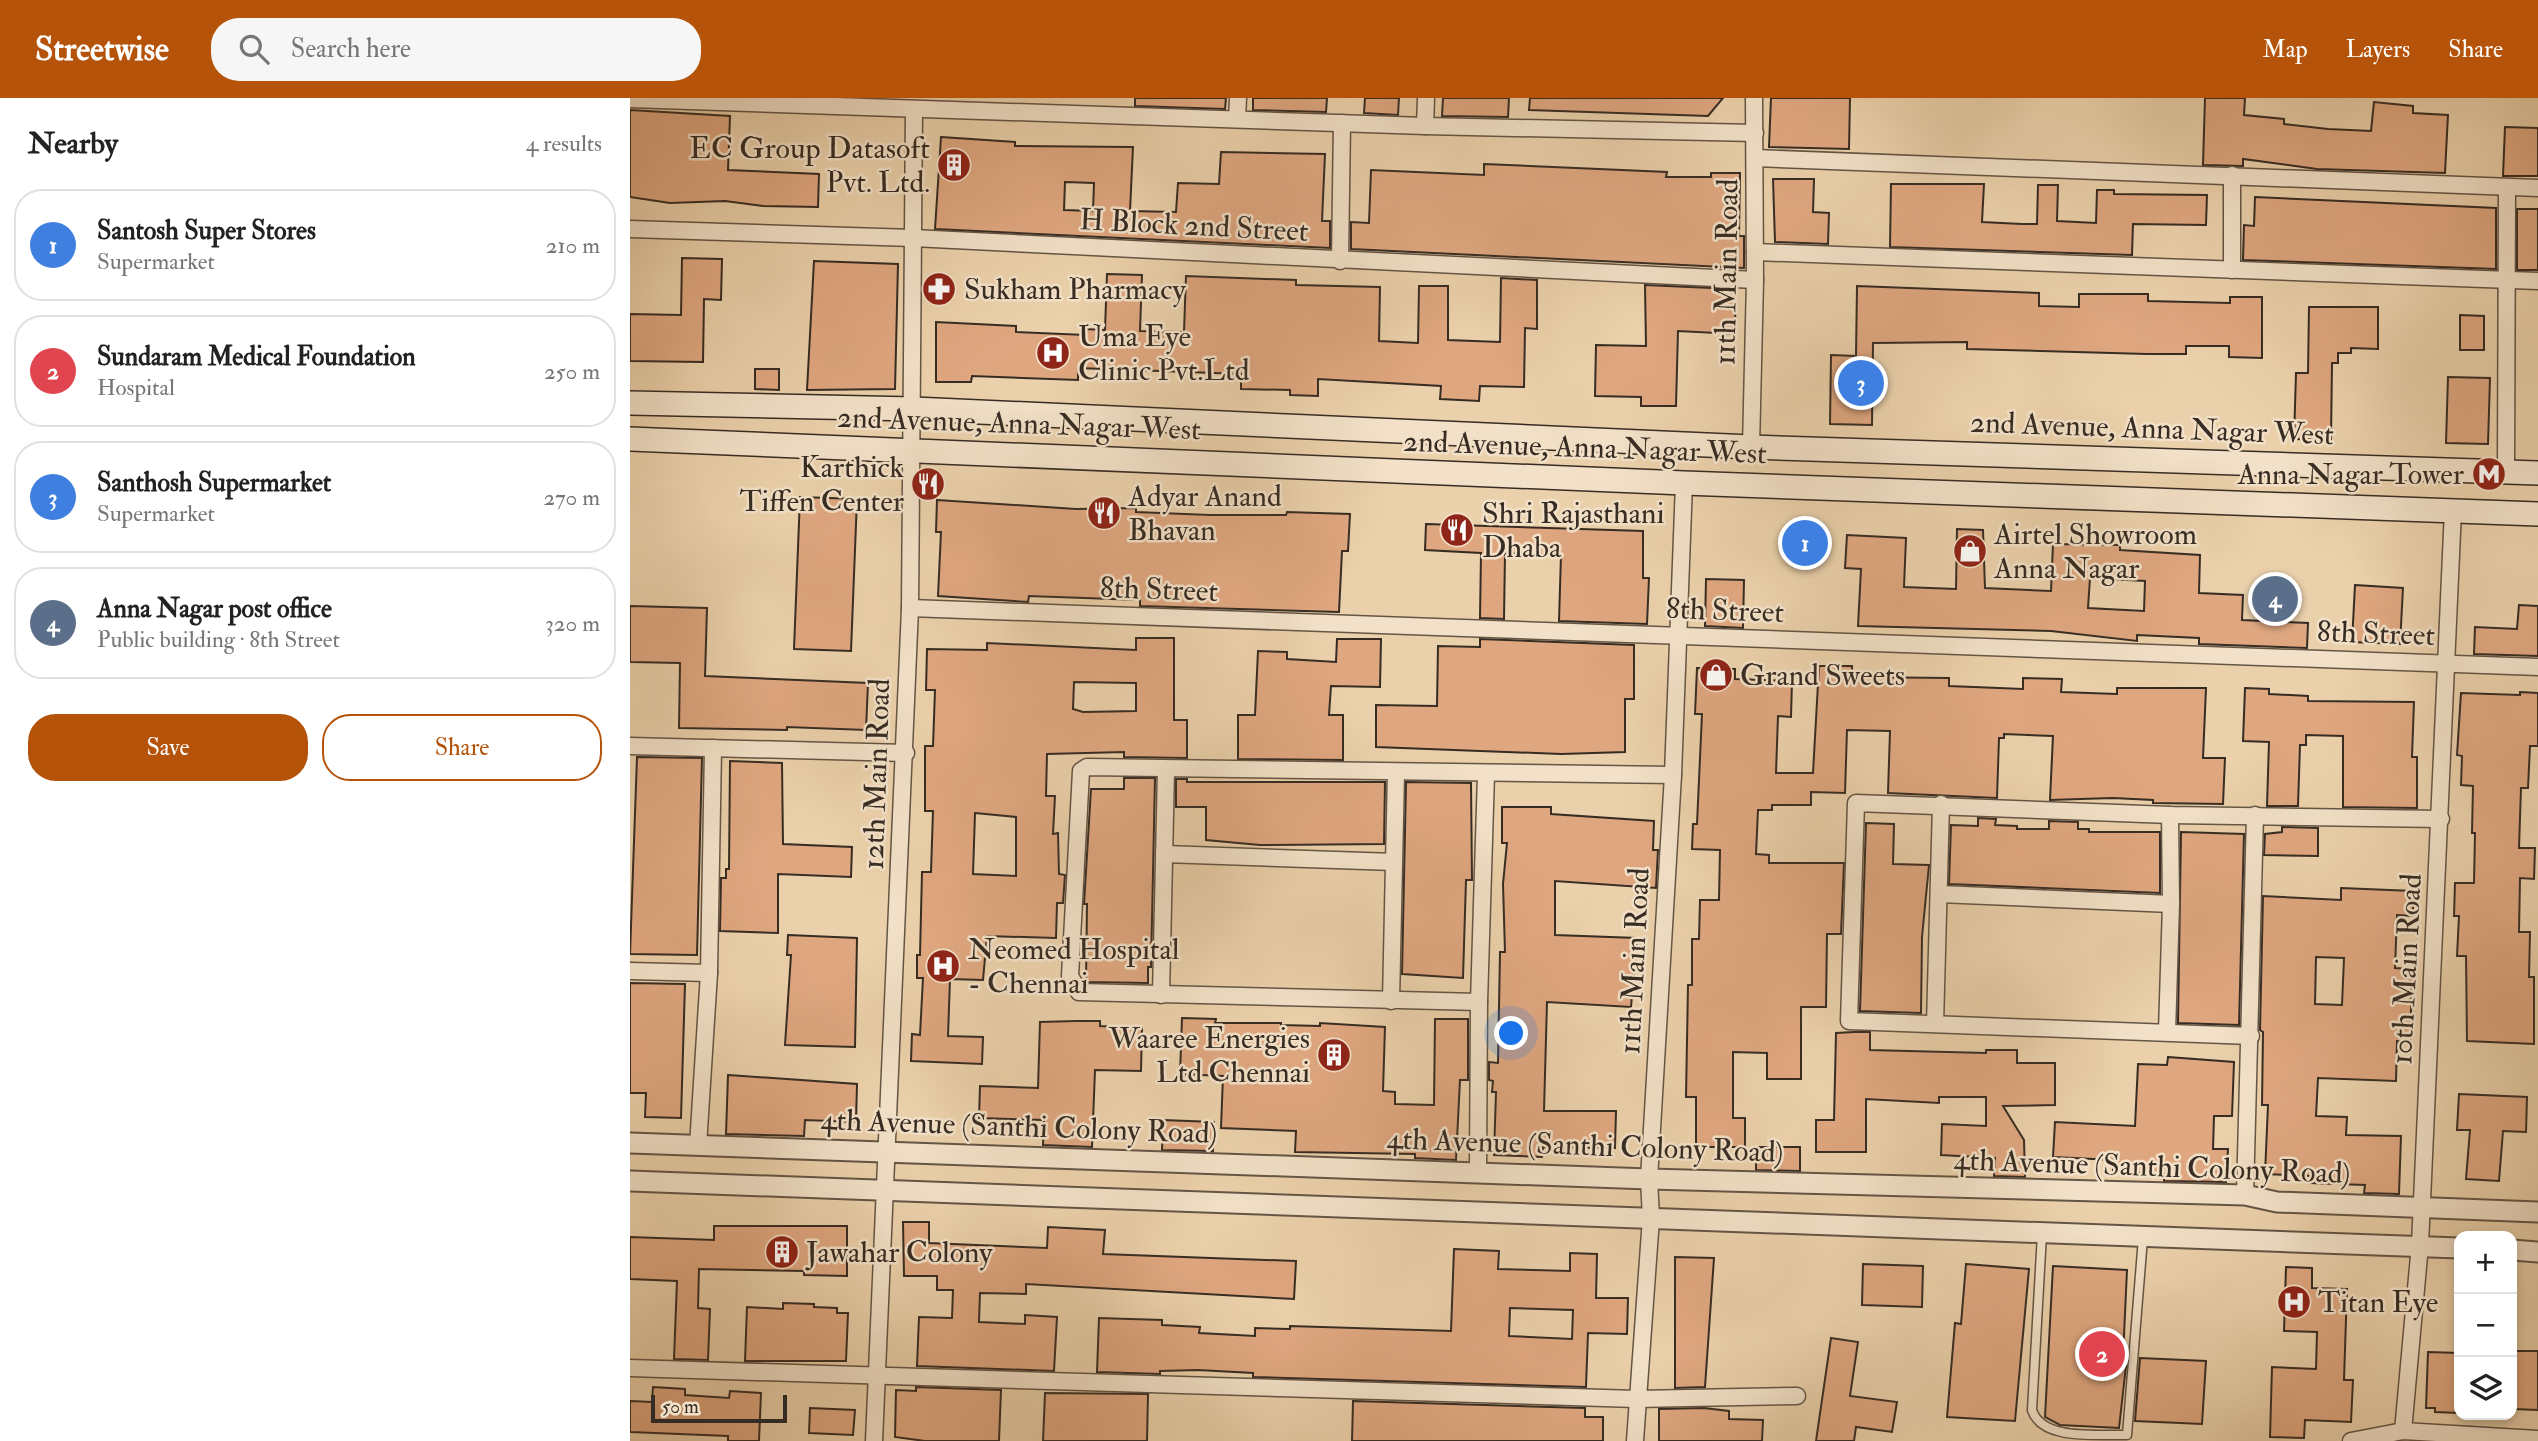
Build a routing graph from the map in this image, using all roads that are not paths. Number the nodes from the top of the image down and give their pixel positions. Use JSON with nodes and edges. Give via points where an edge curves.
{"nodes":[{"id":1,"x":1238,"y":98,"type":"edge"},
{"id":2,"x":1426,"y":98,"type":"edge"},
{"id":3,"x":1754,"y":98,"type":"edge"},
{"id":4,"x":630,"y":99,"type":"edge"},
{"id":5,"x":914,"y":109,"type":"junction"},
{"id":6,"x":1237,"y":119,"type":"junction"},
{"id":7,"x":1342,"y":123,"type":"junction"},
{"id":8,"x":1425,"y":126,"type":"junction"},
{"id":9,"x":1755,"y":133,"type":"junction"},
{"id":10,"x":1755,"y":158,"type":"junction"},
{"id":11,"x":2232,"y":176,"type":"junction"},
{"id":12,"x":2507,"y":188,"type":"junction"},
{"id":13,"x":2538,"y":188,"type":"edge"},
{"id":14,"x":630,"y":229,"type":"edge"},
{"id":15,"x":913,"y":237,"type":"junction"},
{"id":16,"x":1755,"y":252,"type":"junction"},
{"id":17,"x":1340,"y":261,"type":"junction"},
{"id":18,"x":2232,"y":270,"type":"junction"},
{"id":19,"x":1755,"y":280,"type":"junction"},
{"id":20,"x":2506,"y":280,"type":"junction"},
{"id":21,"x":2538,"y":281,"type":"edge"},
{"id":22,"x":630,"y":403,"type":"edge"},
{"id":23,"x":914,"y":410,"type":"junction"},
{"id":24,"x":630,"y":439,"type":"edge"},
{"id":25,"x":1751,"y":447,"type":"junction"},
{"id":26,"x":910,"y":450,"type":"junction"},
{"id":27,"x":2506,"y":471,"type":"junction"},
{"id":28,"x":2538,"y":473,"type":"edge"},
{"id":29,"x":1684,"y":483,"type":"junction"},
{"id":30,"x":2453,"y":510,"type":"junction"},
{"id":31,"x":2538,"y":514,"type":"edge"},
{"id":32,"x":910,"y":608,"type":"junction"},
{"id":33,"x":1676,"y":636,"type":"junction"},
{"id":34,"x":2448,"y":664,"type":"junction"},
{"id":35,"x":2538,"y":667,"type":"edge"},
{"id":36,"x":630,"y":746,"type":"edge"},
{"id":37,"x":713,"y":748,"type":"junction"},
{"id":38,"x":906,"y":753,"type":"junction"},
{"id":39,"x":1166,"y":770,"type":"junction"},
{"id":40,"x":1396,"y":772,"type":"junction"},
{"id":41,"x":1486,"y":774,"type":"junction"},
{"id":42,"x":1674,"y":775,"type":"junction"},
{"id":43,"x":1941,"y":804,"type":"junction"},
{"id":44,"x":2170,"y":815,"type":"junction"},
{"id":45,"x":2255,"y":815,"type":"junction"},
{"id":46,"x":2441,"y":819,"type":"junction"},
{"id":47,"x":1164,"y":854,"type":"junction"},
{"id":48,"x":1394,"y":862,"type":"junction"},
{"id":49,"x":1939,"y":894,"type":"junction"},
{"id":50,"x":2171,"y":904,"type":"junction"},
{"id":51,"x":630,"y":971,"type":"edge"},
{"id":52,"x":709,"y":973,"type":"junction"},
{"id":53,"x":1161,"y":995,"type":"junction"},
{"id":54,"x":1391,"y":1001,"type":"junction"},
{"id":55,"x":1479,"y":1002,"type":"junction"},
{"id":56,"x":1936,"y":1024,"type":"junction"},
{"id":57,"x":2167,"y":1032,"type":"junction"},
{"id":58,"x":2251,"y":1036,"type":"junction"},
{"id":59,"x":630,"y":1143,"type":"edge"},
{"id":60,"x":698,"y":1146,"type":"junction"},
{"id":61,"x":887,"y":1151,"type":"junction"},
{"id":62,"x":1478,"y":1170,"type":"junction"},
{"id":63,"x":1649,"y":1178,"type":"junction"},
{"id":64,"x":630,"y":1181,"type":"edge"},
{"id":65,"x":885,"y":1190,"type":"junction"},
{"id":66,"x":2245,"y":1195,"type":"junction"},
{"id":67,"x":2422,"y":1207,"type":"junction"},
{"id":68,"x":2538,"y":1212,"type":"edge"},
{"id":69,"x":1651,"y":1218,"type":"junction"},
{"id":70,"x":2042,"y":1234,"type":"junction"},
{"id":71,"x":2143,"y":1238,"type":"junction"},
{"id":72,"x":2420,"y":1245,"type":"junction"},
{"id":73,"x":2454,"y":1248,"type":"edge"},
{"id":74,"x":2517,"y":1251,"type":"edge"},
{"id":75,"x":2538,"y":1252,"type":"edge"},
{"id":76,"x":630,"y":1368,"type":"edge"},
{"id":77,"x":877,"y":1377,"type":"junction"},
{"id":78,"x":1797,"y":1396,"type":"dead end"},
{"id":79,"x":1636,"y":1399,"type":"junction"},
{"id":80,"x":2403,"y":1431,"type":"junction"},
{"id":81,"x":2372,"y":1439,"type":"edge"},
{"id":82,"x":2538,"y":1439,"type":"edge"},
{"id":83,"x":874,"y":1441,"type":"edge"},
{"id":84,"x":1635,"y":1441,"type":"edge"},
{"id":85,"x":2351,"y":1441,"type":"edge"}],
"edges":[{"from":1,"to":6,"type":"street"},
{"from":2,"to":8,"type":"street"},
{"from":3,"to":9,"type":"street","name":"11th Main Road"},
{"from":4,"to":5,"type":"street"},
{"from":5,"to":6,"type":"street"},
{"from":5,"to":15,"type":"street","name":"12th Main Road"},
{"from":6,"to":7,"type":"street"},
{"from":7,"to":8,"type":"street"},
{"from":7,"to":17,"type":"street"},
{"from":8,"to":9,"type":"street"},
{"from":9,"to":10,"type":"street","name":"11th Main Road"},
{"from":10,"to":11,"type":"street"},
{"from":10,"to":16,"type":"street","name":"11th Main Road"},
{"from":11,"to":12,"type":"street"},
{"from":11,"to":18,"type":"street"},
{"from":12,"to":13,"type":"street"},
{"from":12,"to":20,"type":"street"},
{"from":14,"to":15,"type":"street","name":"H Block 2nd Street"},
{"from":15,"to":17,"type":"street","name":"H Block 2nd Street"},
{"from":15,"to":23,"type":"street","name":"12th Main Road"},
{"from":16,"to":18,"type":"street"},
{"from":16,"to":19,"type":"street","name":"11th Main Road"},
{"from":17,"to":19,"type":"street","name":"H Block 2nd Street"},
{"from":18,"to":20,"type":"street"},
{"from":19,"to":25,"type":"street","name":"11th Main Road"},
{"from":20,"to":21,"type":"street"},
{"from":20,"to":27,"type":"street"},
{"from":22,"to":23,"type":"main road","name":"2nd Avenue, Anna Nagar West"},
{"from":23,"to":25,"type":"main road","name":"2nd Avenue, Anna Nagar West"},
{"from":23,"to":26,"type":"street","name":"12th Main Road"},
{"from":24,"to":26,"type":"main road","name":"2nd Avenue, Anna Nagar West"},
{"from":25,"to":27,"type":"main road","name":"2nd Avenue, Anna Nagar West"},
{"from":26,"to":29,"type":"main road","name":"2nd Avenue, Anna Nagar West"},
{"from":26,"to":32,"type":"street","name":"12th Main Road"},
{"from":27,"to":28,"type":"main road","name":"2nd Avenue, Anna Nagar West"},
{"from":29,"to":30,"type":"main road","name":"2nd Avenue, Anna Nagar West"},
{"from":29,"to":33,"type":"street","name":"11th Main Road"},
{"from":30,"to":31,"type":"main road","name":"2nd Avenue, Anna Nagar West"},
{"from":30,"to":34,"type":"street","name":"10th Main Road"},
{"from":32,"to":33,"type":"street","name":"8th Street"},
{"from":32,"to":38,"type":"street","name":"12th Main Road"},
{"from":33,"to":34,"type":"street","name":"8th Street"},
{"from":33,"to":42,"type":"street","name":"11th Main Road"},
{"from":34,"to":35,"type":"street","name":"8th Street"},
{"from":34,"to":46,"type":"street","name":"10th Main Road"},
{"from":36,"to":37,"type":"street"},
{"from":37,"to":38,"type":"street"},
{"from":37,"to":52,"type":"street"},
{"from":38,"to":61,"type":"street","name":"12th Main Road"},
{"from":39,"to":40,"type":"street"},
{"from":39,"to":47,"type":"street"},
{"from":39,"to":53,"type":"street","via":[[1087,767],[1081,771],[1070,976],[1079,992],[1089,995]]},
{"from":40,"to":41,"type":"street"},
{"from":40,"to":48,"type":"street"},
{"from":41,"to":42,"type":"street"},
{"from":41,"to":55,"type":"street"},
{"from":42,"to":63,"type":"street","name":"11th Main Road"},
{"from":43,"to":44,"type":"street"},
{"from":43,"to":49,"type":"street"},
{"from":43,"to":56,"type":"street","via":[[1856,803],[1849,1011],[1849,1021]]},
{"from":44,"to":45,"type":"street"},
{"from":44,"to":50,"type":"street"},
{"from":45,"to":46,"type":"street"},
{"from":45,"to":58,"type":"street"},
{"from":46,"to":67,"type":"street","name":"10th Main Road"},
{"from":47,"to":48,"type":"street"},
{"from":47,"to":53,"type":"street"},
{"from":48,"to":54,"type":"street"},
{"from":49,"to":50,"type":"street"},
{"from":49,"to":56,"type":"street"},
{"from":50,"to":57,"type":"street"},
{"from":51,"to":52,"type":"street"},
{"from":52,"to":60,"type":"street"},
{"from":53,"to":54,"type":"street"},
{"from":54,"to":55,"type":"street"},
{"from":55,"to":62,"type":"street"},
{"from":56,"to":57,"type":"street"},
{"from":57,"to":58,"type":"street"},
{"from":58,"to":66,"type":"street"},
{"from":59,"to":60,"type":"street","name":"4th Avenue (Santhi Colony Road)"},
{"from":60,"to":61,"type":"street","name":"4th Avenue (Santhi Colony Road)"},
{"from":61,"to":62,"type":"street","name":"4th Avenue (Santhi Colony Road)"},
{"from":61,"to":65,"type":"street","name":"12th Main Road"},
{"from":62,"to":63,"type":"street","name":"4th Avenue (Santhi Colony Road)"},
{"from":63,"to":66,"type":"street","name":"4th Avenue (Santhi Colony Road)"},
{"from":63,"to":69,"type":"street","name":"11th Main Road"},
{"from":64,"to":65,"type":"street"},
{"from":65,"to":69,"type":"street"},
{"from":65,"to":77,"type":"street","name":"12th Main Road"},
{"from":66,"to":67,"type":"street","name":"4th Avenue (Santhi Colony Road)","via":[[2277,1202]]},
{"from":67,"to":68,"type":"street","name":"4th Avenue (Santhi Colony Road)"},
{"from":67,"to":72,"type":"street","name":"10th Main Road"},
{"from":69,"to":70,"type":"street"},
{"from":69,"to":79,"type":"street","name":"11th Main Road"},
{"from":70,"to":71,"type":"street"},
{"from":70,"to":71,"type":"lane","via":[[2032,1410],[2035,1423],[2050,1434],[2127,1435]]},
{"from":71,"to":72,"type":"street"},
{"from":72,"to":73,"type":"street"},
{"from":72,"to":80,"type":"street","name":"10th Main Road"},
{"from":74,"to":75,"type":"street"},
{"from":76,"to":77,"type":"street"},
{"from":77,"to":79,"type":"street"},
{"from":77,"to":83,"type":"street","name":"12th Main Road"},
{"from":78,"to":79,"type":"street"},
{"from":79,"to":84,"type":"street","name":"11th Main Road"},
{"from":80,"to":81,"type":"street"},
{"from":80,"to":82,"type":"street"},
{"from":81,"to":85,"type":"street"}]}
